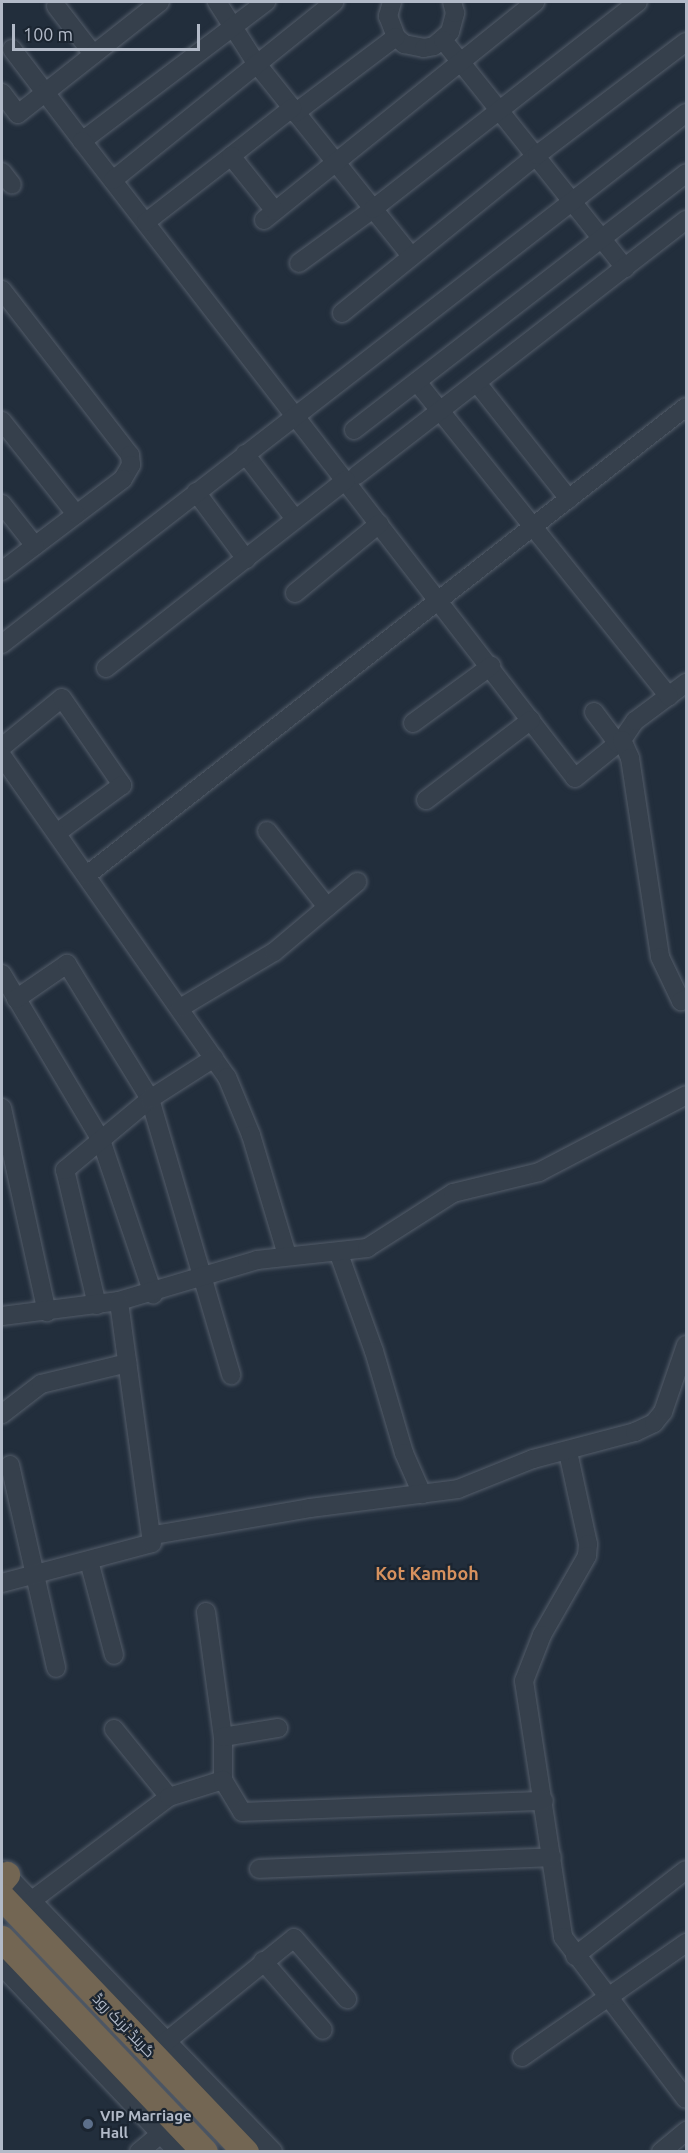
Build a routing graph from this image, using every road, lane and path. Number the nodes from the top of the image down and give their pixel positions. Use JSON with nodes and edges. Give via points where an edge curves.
{"nodes":[{"id":1,"x":160,"y":2,"type":"edge"},
{"id":2,"x":217,"y":2,"type":"edge"},
{"id":3,"x":266,"y":2,"type":"edge"},
{"id":4,"x":334,"y":2,"type":"edge"},
{"id":5,"x":392,"y":2,"type":"edge"},
{"id":6,"x":452,"y":2,"type":"edge"},
{"id":7,"x":534,"y":2,"type":"edge"},
{"id":8,"x":638,"y":2,"type":"edge"},
{"id":9,"x":56,"y":6,"type":"dead end"},
{"id":10,"x":137,"y":9,"type":"edge"},
{"id":11,"x":234,"y":26,"type":"junction"},
{"id":12,"x":396,"y":37,"type":"junction"},
{"id":13,"x":443,"y":40,"type":"junction"},
{"id":14,"x":687,"y":42,"type":"edge"},
{"id":15,"x":12,"y":49,"type":"dead end"},
{"id":16,"x":93,"y":54,"type":"junction"},
{"id":17,"x":459,"y":59,"type":"junction"},
{"id":18,"x":256,"y":63,"type":"junction"},
{"id":19,"x":2,"y":93,"type":"edge"},
{"id":20,"x":45,"y":93,"type":"junction"},
{"id":21,"x":499,"y":109,"type":"junction"},
{"id":22,"x":294,"y":111,"type":"junction"},
{"id":23,"x":687,"y":112,"type":"edge"},
{"id":24,"x":82,"y":141,"type":"junction"},
{"id":25,"x":537,"y":155,"type":"junction"},
{"id":26,"x":231,"y":156,"type":"junction"},
{"id":27,"x":334,"y":162,"type":"junction"},
{"id":28,"x":687,"y":173,"type":"edge"},
{"id":29,"x":113,"y":180,"type":"junction"},
{"id":30,"x":573,"y":200,"type":"junction"},
{"id":31,"x":374,"y":209,"type":"junction"},
{"id":32,"x":687,"y":220,"type":"edge"},
{"id":33,"x":146,"y":222,"type":"junction"},
{"id":34,"x":604,"y":238,"type":"junction"},
{"id":35,"x":411,"y":256,"type":"junction"},
{"id":36,"x":298,"y":263,"type":"dead end"},
{"id":37,"x":626,"y":268,"type":"junction"},
{"id":38,"x":2,"y":290,"type":"edge"},
{"id":39,"x":342,"y":313,"type":"dead end"},
{"id":40,"x":417,"y":382,"type":"junction"},
{"id":41,"x":477,"y":383,"type":"junction"},
{"id":42,"x":687,"y":407,"type":"edge"},
{"id":43,"x":441,"y":411,"type":"junction"},
{"id":44,"x":296,"y":414,"type":"junction"},
{"id":45,"x":2,"y":421,"type":"edge"},
{"id":46,"x":354,"y":430,"type":"dead end"},
{"id":47,"x":245,"y":454,"type":"junction"},
{"id":48,"x":351,"y":477,"type":"junction"},
{"id":49,"x":196,"y":492,"type":"junction"},
{"id":50,"x":569,"y":499,"type":"junction"},
{"id":51,"x":2,"y":504,"type":"edge"},
{"id":52,"x":76,"y":514,"type":"junction"},
{"id":53,"x":295,"y":519,"type":"junction"},
{"id":54,"x":379,"y":524,"type":"junction"},
{"id":55,"x":535,"y":526,"type":"junction"},
{"id":56,"x":35,"y":546,"type":"junction"},
{"id":57,"x":246,"y":558,"type":"junction"},
{"id":58,"x":2,"y":571,"type":"edge"},
{"id":59,"x":295,"y":593,"type":"dead end"},
{"id":60,"x":441,"y":602,"type":"junction"},
{"id":61,"x":2,"y":644,"type":"edge"},
{"id":62,"x":491,"y":666,"type":"junction"},
{"id":63,"x":106,"y":668,"type":"dead end"},
{"id":64,"x":687,"y":683,"type":"edge"},
{"id":65,"x":669,"y":697,"type":"junction"},
{"id":66,"x":594,"y":712,"type":"dead end"},
{"id":67,"x":531,"y":720,"type":"junction"},
{"id":68,"x":413,"y":723,"type":"dead end"},
{"id":69,"x":620,"y":742,"type":"junction"},
{"id":70,"x":2,"y":747,"type":"edge"},
{"id":71,"x":2,"y":756,"type":"edge"},
{"id":72,"x":426,"y":800,"type":"dead end"},
{"id":73,"x":267,"y":831,"type":"dead end"},
{"id":74,"x":57,"y":833,"type":"junction"},
{"id":75,"x":87,"y":875,"type":"junction"},
{"id":76,"x":357,"y":882,"type":"dead end"},
{"id":77,"x":327,"y":907,"type":"junction"},
{"id":78,"x":2,"y":974,"type":"edge"},
{"id":79,"x":16,"y":999,"type":"junction"},
{"id":80,"x":687,"y":999,"type":"edge"},
{"id":81,"x":180,"y":1008,"type":"junction"},
{"id":82,"x":214,"y":1058,"type":"junction"},
{"id":83,"x":687,"y":1095,"type":"edge"},
{"id":84,"x":150,"y":1099,"type":"junction"},
{"id":85,"x":2,"y":1108,"type":"edge"},
{"id":86,"x":101,"y":1140,"type":"junction"},
{"id":87,"x":339,"y":1254,"type":"junction"},
{"id":88,"x":287,"y":1255,"type":"junction"},
{"id":89,"x":203,"y":1276,"type":"junction"},
{"id":90,"x":153,"y":1294,"type":"junction"},
{"id":91,"x":119,"y":1301,"type":"junction"},
{"id":92,"x":97,"y":1305,"type":"junction"},
{"id":93,"x":47,"y":1312,"type":"junction"},
{"id":94,"x":2,"y":1316,"type":"edge"},
{"id":95,"x":687,"y":1345,"type":"edge"},
{"id":96,"x":127,"y":1363,"type":"junction"},
{"id":97,"x":231,"y":1375,"type":"dead end"},
{"id":98,"x":680,"y":1389,"type":"edge"},
{"id":99,"x":2,"y":1414,"type":"edge"},
{"id":100,"x":568,"y":1452,"type":"junction"},
{"id":101,"x":10,"y":1465,"type":"dead end"},
{"id":102,"x":422,"y":1494,"type":"junction"},
{"id":103,"x":154,"y":1535,"type":"junction"},
{"id":104,"x":89,"y":1561,"type":"junction"},
{"id":105,"x":34,"y":1576,"type":"junction"},
{"id":106,"x":2,"y":1582,"type":"edge"},
{"id":107,"x":206,"y":1612,"type":"dead end"},
{"id":108,"x":114,"y":1655,"type":"dead end"},
{"id":109,"x":56,"y":1668,"type":"dead end"},
{"id":110,"x":278,"y":1728,"type":"dead end"},
{"id":111,"x":114,"y":1729,"type":"dead end"},
{"id":112,"x":223,"y":1737,"type":"junction"},
{"id":113,"x":223,"y":1780,"type":"junction"},
{"id":114,"x":169,"y":1797,"type":"junction"},
{"id":115,"x":544,"y":1801,"type":"junction"},
{"id":116,"x":552,"y":1857,"type":"junction"},
{"id":117,"x":259,"y":1869,"type":"dead end"},
{"id":118,"x":687,"y":1870,"type":"edge"},
{"id":119,"x":3,"y":1881,"type":"edge"},
{"id":120,"x":31,"y":1901,"type":"junction"},
{"id":121,"x":2,"y":1939,"type":"edge"},
{"id":122,"x":687,"y":1943,"type":"edge"},
{"id":123,"x":576,"y":1956,"type":"junction"},
{"id":124,"x":263,"y":1961,"type":"junction"},
{"id":125,"x":6,"y":1978,"type":"edge"},
{"id":126,"x":106,"y":1993,"type":"junction"},
{"id":127,"x":610,"y":1998,"type":"junction"},
{"id":128,"x":346,"y":1999,"type":"dead end"},
{"id":129,"x":124,"y":2026,"type":"junction"},
{"id":130,"x":323,"y":2030,"type":"dead end"},
{"id":131,"x":104,"y":2046,"type":"junction"},
{"id":132,"x":158,"y":2047,"type":"junction"},
{"id":133,"x":522,"y":2057,"type":"dead end"},
{"id":134,"x":687,"y":2099,"type":"edge"},
{"id":135,"x":168,"y":2127,"type":"junction"},
{"id":136,"x":687,"y":2131,"type":"edge"},
{"id":137,"x":139,"y":2151,"type":"edge"},
{"id":138,"x":178,"y":2151,"type":"edge"},
{"id":139,"x":205,"y":2151,"type":"edge"},
{"id":140,"x":246,"y":2151,"type":"edge"},
{"id":141,"x":273,"y":2151,"type":"edge"},
{"id":142,"x":661,"y":2151,"type":"edge"}],
"edges":[{"from":1,"to":10,"type":"street"},
{"from":2,"to":11,"type":"street"},
{"from":3,"to":11,"type":"street"},
{"from":4,"to":18,"type":"street"},
{"from":5,"to":12,"type":"street","via":[[388,16]]},
{"from":6,"to":13,"type":"street","via":[[454,23]]},
{"from":7,"to":17,"type":"street"},
{"from":8,"to":21,"type":"street"},
{"from":9,"to":16,"type":"street"},
{"from":10,"to":16,"type":"street"},
{"from":11,"to":18,"type":"street"},
{"from":11,"to":24,"type":"street"},
{"from":12,"to":13,"type":"street","via":[[404,44],[424,48]]},
{"from":12,"to":22,"type":"street"},
{"from":13,"to":17,"type":"street"},
{"from":14,"to":25,"type":"street"},
{"from":15,"to":20,"type":"street"},
{"from":16,"to":20,"type":"street"},
{"from":17,"to":21,"type":"street"},
{"from":17,"to":27,"type":"street"},
{"from":18,"to":22,"type":"street"},
{"from":18,"to":29,"type":"street"},
{"from":19,"to":20,"type":"street","via":[[18,114]]},
{"from":20,"to":24,"type":"street"},
{"from":21,"to":25,"type":"street"},
{"from":21,"to":31,"type":"street"},
{"from":22,"to":26,"type":"street"},
{"from":22,"to":27,"type":"street"},
{"from":23,"to":30,"type":"street"},
{"from":24,"to":29,"type":"street"},
{"from":25,"to":30,"type":"street"},
{"from":25,"to":35,"type":"street"},
{"from":26,"to":27,"type":"street","via":[[270,216]]},
{"from":26,"to":33,"type":"street"},
{"from":27,"to":31,"type":"street"},
{"from":28,"to":34,"type":"street"},
{"from":29,"to":33,"type":"street"},
{"from":30,"to":34,"type":"street"},
{"from":30,"to":44,"type":"street"},
{"from":31,"to":35,"type":"street"},
{"from":31,"to":36,"type":"street"},
{"from":32,"to":37,"type":"street"},
{"from":33,"to":44,"type":"street"},
{"from":34,"to":37,"type":"street"},
{"from":34,"to":40,"type":"street"},
{"from":35,"to":39,"type":"street"},
{"from":37,"to":41,"type":"street"},
{"from":38,"to":52,"type":"street","via":[[130,455],[130,473]]},
{"from":40,"to":43,"type":"street"},
{"from":40,"to":46,"type":"street"},
{"from":41,"to":43,"type":"street"},
{"from":41,"to":50,"type":"street"},
{"from":42,"to":50,"type":"street"},
{"from":43,"to":48,"type":"street"},
{"from":43,"to":55,"type":"street"},
{"from":44,"to":47,"type":"street"},
{"from":44,"to":48,"type":"street"},
{"from":45,"to":52,"type":"street"},
{"from":47,"to":49,"type":"street"},
{"from":47,"to":53,"type":"street"},
{"from":48,"to":53,"type":"street"},
{"from":48,"to":54,"type":"street"},
{"from":49,"to":57,"type":"street"},
{"from":49,"to":61,"type":"street"},
{"from":50,"to":55,"type":"street"},
{"from":51,"to":56,"type":"street"},
{"from":52,"to":56,"type":"street"},
{"from":53,"to":57,"type":"street"},
{"from":54,"to":59,"type":"street"},
{"from":54,"to":60,"type":"street"},
{"from":55,"to":60,"type":"street"},
{"from":55,"to":65,"type":"street"},
{"from":56,"to":58,"type":"street"},
{"from":57,"to":63,"type":"street"},
{"from":60,"to":62,"type":"street"},
{"from":60,"to":75,"type":"street"},
{"from":62,"to":67,"type":"street"},
{"from":62,"to":68,"type":"street"},
{"from":64,"to":65,"type":"street"},
{"from":65,"to":69,"type":"street","via":[[635,722]]},
{"from":66,"to":69,"type":"street"},
{"from":67,"to":69,"type":"street","via":[[574,778]]},
{"from":67,"to":72,"type":"street"},
{"from":69,"to":80,"type":"street","via":[[630,758],[660,957],[681,1001]]},
{"from":70,"to":74,"type":"street","via":[[62,698],[122,785]]},
{"from":71,"to":74,"type":"street"},
{"from":73,"to":77,"type":"street"},
{"from":74,"to":75,"type":"street"},
{"from":75,"to":81,"type":"street"},
{"from":76,"to":77,"type":"street"},
{"from":77,"to":81,"type":"street","via":[[274,952]]},
{"from":78,"to":79,"type":"street"},
{"from":79,"to":84,"type":"street","via":[[67,964]]},
{"from":79,"to":86,"type":"street"},
{"from":81,"to":82,"type":"street"},
{"from":82,"to":84,"type":"street"},
{"from":82,"to":88,"type":"street","via":[[227,1077],[251,1134]]},
{"from":83,"to":87,"type":"street","via":[[539,1172],[453,1193],[367,1248]]},
{"from":84,"to":86,"type":"street"},
{"from":84,"to":89,"type":"street"},
{"from":85,"to":93,"type":"street"},
{"from":86,"to":90,"type":"street"},
{"from":86,"to":92,"type":"street","via":[[65,1170]]},
{"from":87,"to":88,"type":"street"},
{"from":87,"to":102,"type":"street","via":[[374,1351],[404,1453]]},
{"from":88,"to":89,"type":"street"},
{"from":89,"to":90,"type":"street"},
{"from":89,"to":97,"type":"street"},
{"from":90,"to":91,"type":"street"},
{"from":91,"to":92,"type":"street"},
{"from":91,"to":96,"type":"street"},
{"from":92,"to":93,"type":"street"},
{"from":93,"to":94,"type":"street"},
{"from":95,"to":98,"type":"street"},
{"from":96,"to":99,"type":"street","via":[[52,1379]]},
{"from":96,"to":103,"type":"street"},
{"from":98,"to":100,"type":"street","via":[[654,1423]]},
{"from":100,"to":102,"type":"street","via":[[533,1459],[458,1488]]},
{"from":100,"to":115,"type":"street","via":[[588,1544],[587,1556],[542,1635],[524,1681]]},
{"from":101,"to":105,"type":"street"},
{"from":102,"to":103,"type":"street"},
{"from":103,"to":104,"type":"street","via":[[152,1543],[145,1546]]},
{"from":104,"to":105,"type":"street"},
{"from":104,"to":108,"type":"street"},
{"from":105,"to":106,"type":"street"},
{"from":105,"to":109,"type":"street"},
{"from":107,"to":112,"type":"street"},
{"from":110,"to":112,"type":"street"},
{"from":111,"to":114,"type":"street"},
{"from":112,"to":113,"type":"street"},
{"from":113,"to":114,"type":"street"},
{"from":113,"to":115,"type":"street","via":[[242,1812]]},
{"from":114,"to":120,"type":"street"},
{"from":115,"to":116,"type":"street"},
{"from":116,"to":117,"type":"street"},
{"from":116,"to":123,"type":"street","via":[[563,1937]]},
{"from":118,"to":123,"type":"street"},
{"from":119,"to":120,"type":"street"},
{"from":119,"to":126,"type":"highway","name":"گرینڈ ٹرنک روڈ"},
{"from":120,"to":126,"type":"street"},
{"from":121,"to":131,"type":"highway","name":"گرینڈ ٹرنک روڈ"},
{"from":122,"to":127,"type":"street"},
{"from":123,"to":127,"type":"street"},
{"from":124,"to":128,"type":"street","via":[[291,1940],[298,1940]]},
{"from":124,"to":130,"type":"street"},
{"from":124,"to":132,"type":"street"},
{"from":125,"to":135,"type":"street"},
{"from":126,"to":129,"type":"highway","name":"گرینڈ ٹرنک روڈ"},
{"from":126,"to":132,"type":"street"},
{"from":127,"to":133,"type":"street"},
{"from":127,"to":134,"type":"street"},
{"from":129,"to":131,"type":"highway"},
{"from":129,"to":132,"type":"highway","name":"گرینڈ ٹرنک روڈ"},
{"from":131,"to":135,"type":"highway","name":"گرینڈ ٹرنک روڈ"},
{"from":132,"to":140,"type":"highway","name":"گرینڈ ٹرنک روڈ"},
{"from":132,"to":141,"type":"street"},
{"from":135,"to":137,"type":"street"},
{"from":135,"to":138,"type":"street"},
{"from":135,"to":139,"type":"highway","name":"گرینڈ ٹرنک روڈ"},
{"from":136,"to":142,"type":"street"}]}
